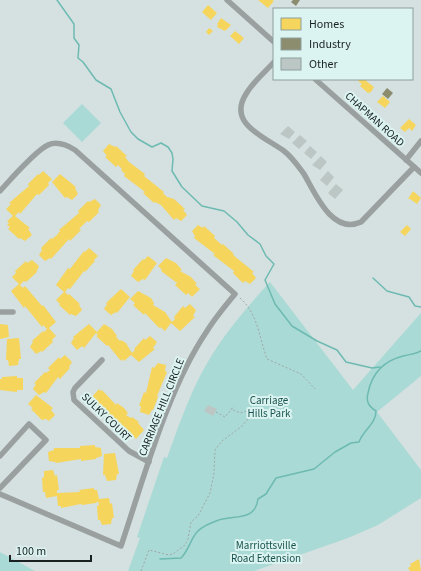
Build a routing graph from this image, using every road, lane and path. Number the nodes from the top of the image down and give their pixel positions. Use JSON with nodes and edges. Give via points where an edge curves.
{"nodes":[{"id":1,"x":227,"y":0,"type":"edge"},
{"id":2,"x":273,"y":41,"type":"edge"},
{"id":3,"x":273,"y":63,"type":"edge"},
{"id":4,"x":317,"y":80,"type":"edge"},
{"id":5,"x":421,"y":141,"type":"edge"},
{"id":6,"x":406,"y":160,"type":"junction"},
{"id":7,"x":414,"y":167,"type":"junction"},
{"id":8,"x":421,"y":173,"type":"edge"},
{"id":9,"x":0,"y":190,"type":"edge"},
{"id":10,"x":235,"y":294,"type":"junction"},
{"id":11,"x":0,"y":312,"type":"edge"},
{"id":12,"x":13,"y":312,"type":"dead end"},
{"id":13,"x":102,"y":360,"type":"dead end"},
{"id":14,"x":314,"y":390,"type":"dead end"},
{"id":15,"x":234,"y":406,"type":"dead end"},
{"id":16,"x":231,"y":409,"type":"junction"},
{"id":17,"x":216,"y":412,"type":"dead end"},
{"id":18,"x":0,"y":456,"type":"edge"},
{"id":19,"x":149,"y":462,"type":"junction"},
{"id":20,"x":0,"y":488,"type":"edge"},
{"id":21,"x":0,"y":494,"type":"edge"},
{"id":22,"x":141,"y":571,"type":"edge"}],
"edges":[{"from":1,"to":2,"type":"street"},
{"from":3,"to":7,"type":"street","via":[[245,95],[242,104],[243,120],[252,130],[294,160],[324,208],[336,220],[352,224],[360,222]]},
{"from":4,"to":6,"type":"street","name":"CHAPMAN ROAD"},
{"from":5,"to":6,"type":"street"},
{"from":6,"to":7,"type":"street","name":"CHAPMAN ROAD"},
{"from":7,"to":8,"type":"street","name":"CHAPMAN ROAD"},
{"from":9,"to":10,"type":"street","via":[[41,149],[53,144],[68,146]]},
{"from":10,"to":14,"type":"path","via":[[253,314],[267,359],[302,374]]},
{"from":10,"to":19,"type":"street","name":"CARRIAGE HILL CIRCLE","via":[[207,330],[191,358]]},
{"from":11,"to":12,"type":"street"},
{"from":13,"to":19,"type":"street","name":"SULKY COURT","via":[[75,388],[74,400],[129,451]]},
{"from":15,"to":16,"type":"path"},
{"from":16,"to":17,"type":"path","via":[[225,418]]},
{"from":16,"to":22,"type":"path","via":[[240,413],[252,410],[254,412],[215,450],[210,493],[198,516],[191,522],[188,539],[179,550],[169,555],[149,550]]},
{"from":18,"to":20,"type":"street","via":[[29,424],[46,440]]},
{"from":19,"to":21,"type":"street","name":"CARRIAGE HILL CIRCLE","via":[[122,546]]}]}
